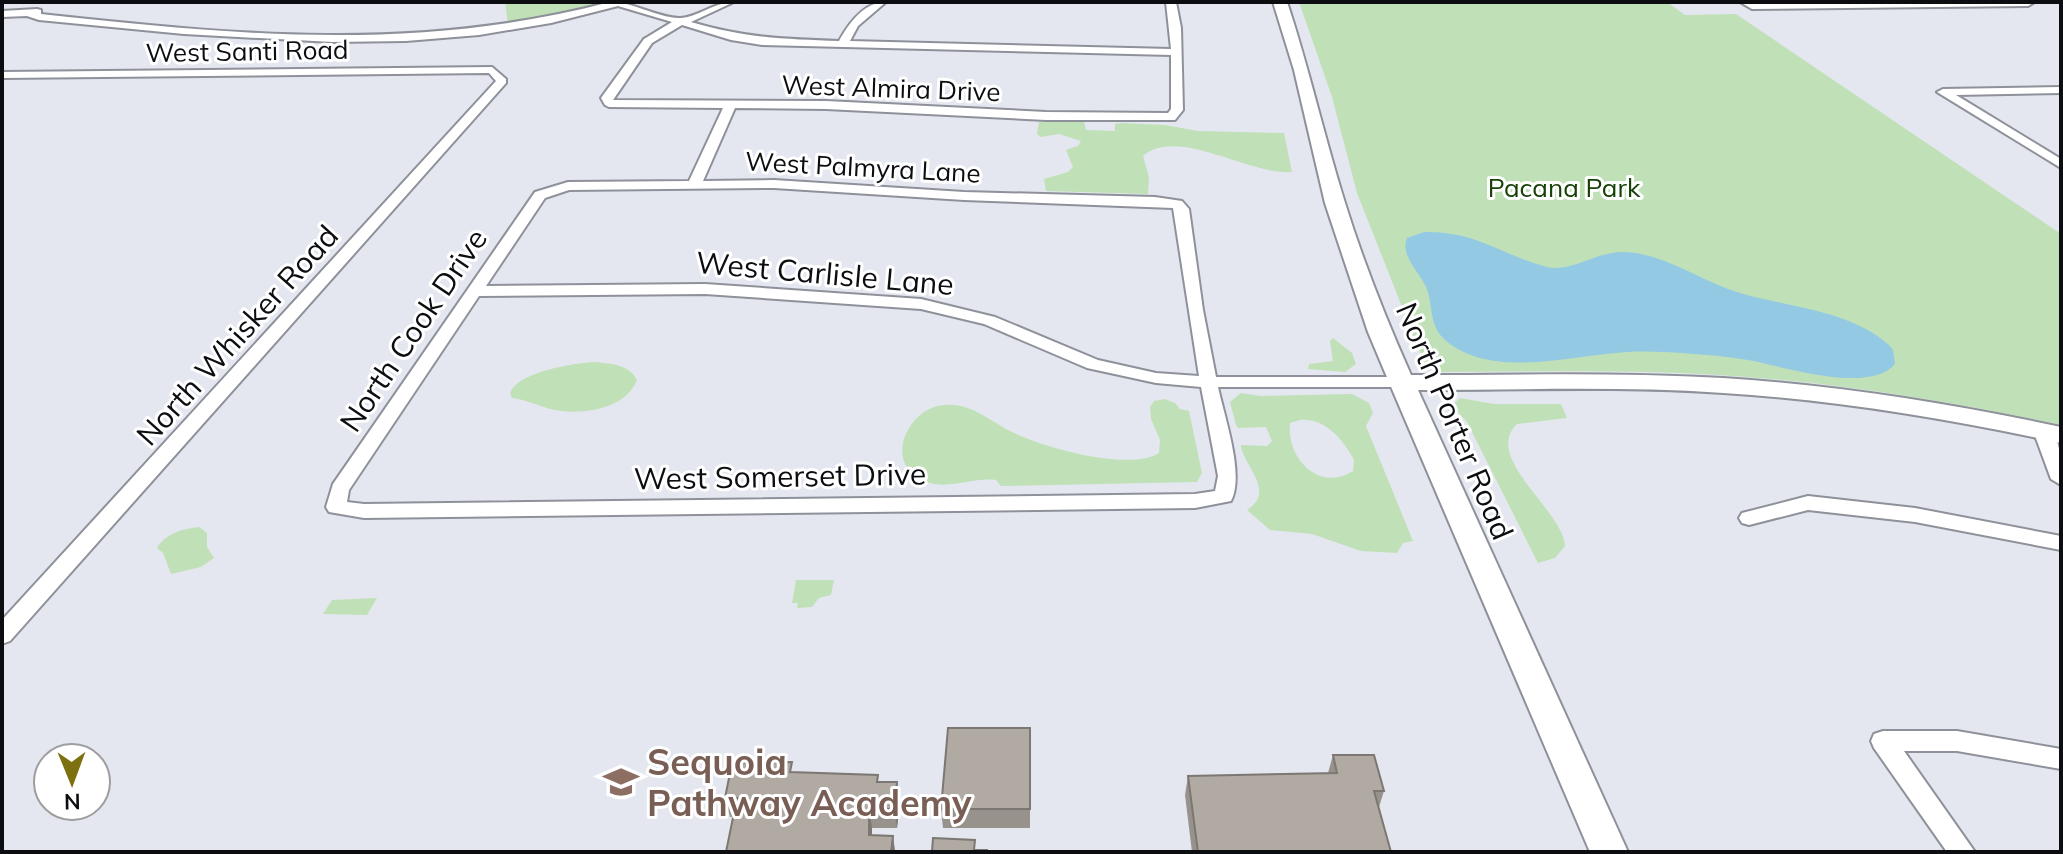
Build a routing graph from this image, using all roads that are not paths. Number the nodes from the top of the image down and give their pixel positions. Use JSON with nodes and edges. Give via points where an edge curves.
{"nodes":[{"id":1,"x":620,"y":2,"type":"edge"},
{"id":2,"x":729,"y":2,"type":"edge"},
{"id":3,"x":881,"y":2,"type":"edge"},
{"id":4,"x":1171,"y":2,"type":"edge"},
{"id":5,"x":1280,"y":2,"type":"edge"},
{"id":6,"x":2027,"y":2,"type":"edge"},
{"id":7,"x":1748,"y":4,"type":"edge"},
{"id":8,"x":2,"y":14,"type":"edge"},
{"id":9,"x":683,"y":22,"type":"junction"},
{"id":10,"x":844,"y":42,"type":"junction"},
{"id":11,"x":1177,"y":52,"type":"junction"},
{"id":12,"x":492,"y":70,"type":"joint"},
{"id":13,"x":2,"y":75,"type":"edge"},
{"id":14,"x":2061,"y":90,"type":"edge"},
{"id":15,"x":730,"y":105,"type":"junction"},
{"id":16,"x":2061,"y":164,"type":"edge"},
{"id":17,"x":694,"y":185,"type":"junction"},
{"id":18,"x":547,"y":190,"type":"joint"},
{"id":19,"x":474,"y":291,"type":"junction"},
{"id":20,"x":1207,"y":382,"type":"junction"},
{"id":21,"x":1401,"y":382,"type":"junction"},
{"id":22,"x":2051,"y":432,"type":"edge"},
{"id":23,"x":2061,"y":479,"type":"edge"},
{"id":24,"x":336,"y":507,"type":"joint"},
{"id":25,"x":1749,"y":518,"type":"dead end"},
{"id":26,"x":2061,"y":543,"type":"edge"},
{"id":27,"x":2,"y":635,"type":"edge"},
{"id":28,"x":2061,"y":759,"type":"edge"},
{"id":29,"x":1609,"y":852,"type":"edge"},
{"id":30,"x":1962,"y":852,"type":"edge"}],
"edges":[{"from":1,"to":8,"type":"street","via":[[554,20],[409,37],[244,35],[116,26],[27,12]]},
{"from":1,"to":9,"type":"street"},
{"from":2,"to":9,"type":"street"},
{"from":3,"to":10,"type":"street","via":[[854,24]]},
{"from":4,"to":11,"type":"street"},
{"from":5,"to":21,"type":"street","name":"North Porter Road","via":[[1335,203]]},
{"from":6,"to":7,"type":"street"},
{"from":9,"to":10,"type":"street","via":[[745,40]]},
{"from":9,"to":15,"type":"street","name":"West Almira Drive","via":[[643,47],[607,98],[609,103]]},
{"from":10,"to":11,"type":"street"},
{"from":11,"to":15,"type":"street","name":"West Almira Drive","via":[[1177,110],[1171,117]]},
{"from":12,"to":13,"type":"street","name":"West Santi Road"},
{"from":12,"to":27,"type":"street","name":"North Whisker Road","via":[[502,81]]},
{"from":14,"to":16,"type":"street","via":[[1943,92]]},
{"from":15,"to":17,"type":"street"},
{"from":17,"to":18,"type":"street","name":"West Palmyra Lane"},
{"from":17,"to":20,"type":"street","name":"West Palmyra Lane","via":[[774,184],[1177,204],[1182,209]]},
{"from":18,"to":19,"type":"street","name":"North Cook Drive"},
{"from":19,"to":20,"type":"street","name":"West Carlisle Lane","via":[[705,289],[921,304],[989,320],[1093,364],[1156,378]]},
{"from":19,"to":24,"type":"street","name":"North Cook Drive","via":[[340,489]]},
{"from":20,"to":21,"type":"street","name":"West Carlisle Lane"},
{"from":20,"to":24,"type":"street","name":"West Somerset Drive","via":[[1227,476],[1224,496],[1195,501],[380,511]]},
{"from":21,"to":22,"type":"street","via":[[1742,387],[1892,404]]},
{"from":21,"to":29,"type":"street","name":"North Porter Road"},
{"from":22,"to":23,"type":"street"},
{"from":25,"to":26,"type":"street","via":[[1808,503],[1915,515]]},
{"from":28,"to":30,"type":"street","via":[[1957,741],[1883,741]]}]}
